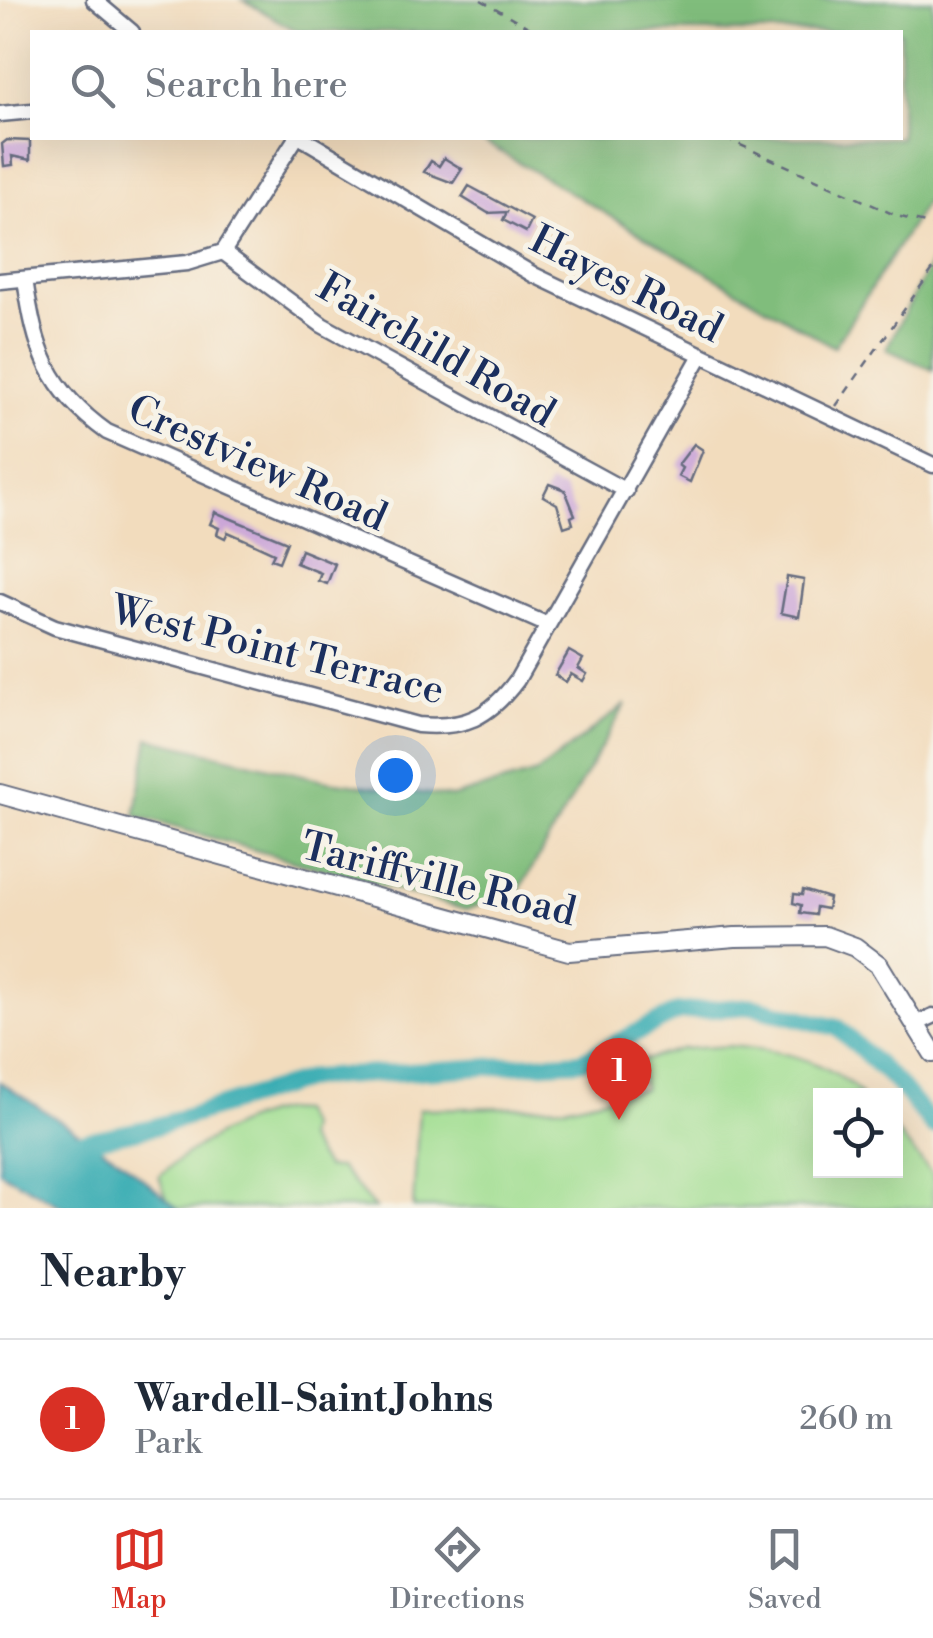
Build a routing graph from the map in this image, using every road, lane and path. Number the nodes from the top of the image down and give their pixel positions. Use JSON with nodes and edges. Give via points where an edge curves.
{"nodes":[{"id":1,"x":94,"y":0,"type":"edge"},
{"id":2,"x":481,"y":0,"type":"edge"},
{"id":3,"x":130,"y":30,"type":"edge"},
{"id":4,"x":534,"y":30,"type":"edge"},
{"id":5,"x":30,"y":111,"type":"edge"},
{"id":6,"x":0,"y":114,"type":"edge"},
{"id":7,"x":298,"y":140,"type":"edge"},
{"id":8,"x":302,"y":140,"type":"edge"},
{"id":9,"x":728,"y":140,"type":"edge"},
{"id":10,"x":933,"y":226,"type":"edge"},
{"id":11,"x":222,"y":252,"type":"junction"},
{"id":12,"x":933,"y":269,"type":"edge"},
{"id":13,"x":25,"y":279,"type":"junction"},
{"id":14,"x":0,"y":281,"type":"edge"},
{"id":15,"x":700,"y":357,"type":"junction"},
{"id":16,"x":829,"y":416,"type":"junction"},
{"id":17,"x":933,"y":465,"type":"edge"},
{"id":18,"x":626,"y":491,"type":"junction"},
{"id":19,"x":0,"y":602,"type":"edge"},
{"id":20,"x":548,"y":626,"type":"junction"},
{"id":21,"x":0,"y":794,"type":"edge"},
{"id":22,"x":925,"y":1020,"type":"edge"},
{"id":23,"x":933,"y":1052,"type":"edge"}],
"edges":[{"from":1,"to":3,"type":"street"},
{"from":2,"to":4,"type":"path"},
{"from":5,"to":6,"type":"street"},
{"from":7,"to":11,"type":"street"},
{"from":8,"to":15,"type":"street","name":"Hayes Road","via":[[519,267]]},
{"from":9,"to":10,"type":"path"},
{"from":11,"to":13,"type":"street","via":[[188,263]]},
{"from":11,"to":18,"type":"street","name":"Fairchild Road","via":[[322,326]]},
{"from":12,"to":16,"type":"path"},
{"from":13,"to":14,"type":"street"},
{"from":13,"to":20,"type":"street","name":"Crestview Road","via":[[50,374],[66,398],[107,432]]},
{"from":15,"to":16,"type":"street","name":"Hayes Road"},
{"from":15,"to":18,"type":"street","name":"West Point Terrace"},
{"from":16,"to":17,"type":"street","name":"Hayes Road"},
{"from":18,"to":20,"type":"street","name":"West Point Terrace"},
{"from":19,"to":20,"type":"street","name":"West Point Terrace","via":[[54,627],[439,727],[492,711]]},
{"from":21,"to":22,"type":"main road","name":"Tariffville Road","via":[[569,951],[826,936],[878,965]]},
{"from":22,"to":23,"type":"main road","name":"Tariffville Road"}]}
